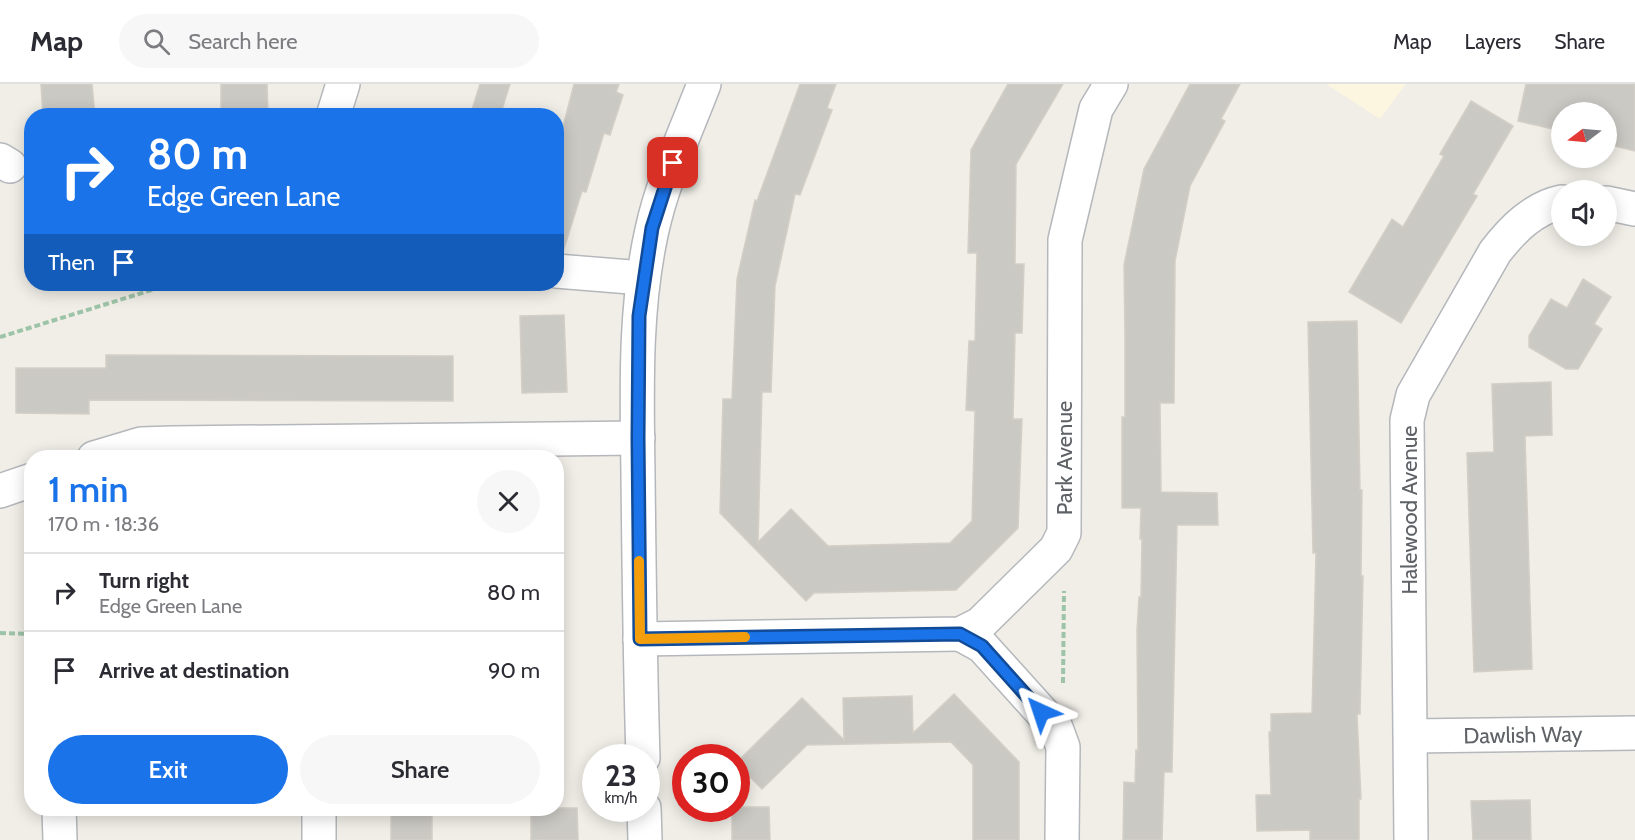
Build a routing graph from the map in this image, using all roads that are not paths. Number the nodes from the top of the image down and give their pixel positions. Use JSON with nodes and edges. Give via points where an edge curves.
{"nodes":[{"id":1,"x":343,"y":84,"type":"edge"},
{"id":2,"x":705,"y":84,"type":"edge"},
{"id":3,"x":1111,"y":84,"type":"edge"},
{"id":4,"x":336,"y":108,"type":"edge"},
{"id":5,"x":1551,"y":204,"type":"edge"},
{"id":6,"x":1617,"y":205,"type":"edge"},
{"id":7,"x":1635,"y":209,"type":"edge"},
{"id":8,"x":564,"y":272,"type":"edge"},
{"id":9,"x":643,"y":278,"type":"junction"},
{"id":10,"x":638,"y":438,"type":"junction"},
{"id":11,"x":321,"y":449,"type":"edge"},
{"id":12,"x":121,"y":450,"type":"edge"},
{"id":13,"x":24,"y":483,"type":"edge"},
{"id":14,"x":0,"y":491,"type":"edge"},
{"id":15,"x":960,"y":634,"type":"junction"},
{"id":16,"x":640,"y":639,"type":"junction"},
{"id":17,"x":1635,"y":733,"type":"edge"},
{"id":18,"x":1410,"y":736,"type":"junction"},
{"id":19,"x":643,"y":744,"type":"edge"},
{"id":20,"x":59,"y":816,"type":"edge"},
{"id":21,"x":319,"y":816,"type":"edge"},
{"id":22,"x":644,"y":822,"type":"edge"},
{"id":23,"x":60,"y":840,"type":"edge"},
{"id":24,"x":318,"y":840,"type":"edge"},
{"id":25,"x":645,"y":840,"type":"edge"},
{"id":26,"x":1062,"y":840,"type":"edge"},
{"id":27,"x":1411,"y":840,"type":"edge"}],
"edges":[{"from":1,"to":4,"type":"street"},
{"from":2,"to":9,"type":"street","via":[[673,163]]},
{"from":3,"to":15,"type":"street","name":"Park Avenue","via":[[1096,109],[1065,240],[1064,533],[1056,549],[980,624]]},
{"from":5,"to":18,"type":"street","name":"Halewood Avenue","via":[[1508,234],[1413,395],[1407,420]]},
{"from":6,"to":7,"type":"street"},
{"from":8,"to":9,"type":"street"},
{"from":9,"to":10,"type":"street"},
{"from":10,"to":11,"type":"street"},
{"from":10,"to":16,"type":"street"},
{"from":11,"to":12,"type":"street","via":[[141,444]]},
{"from":13,"to":14,"type":"street"},
{"from":15,"to":16,"type":"street"},
{"from":15,"to":26,"type":"street","via":[[982,646],[1056,728],[1063,747]]},
{"from":16,"to":19,"type":"street"},
{"from":17,"to":18,"type":"street","name":"Dawlish Way"},
{"from":18,"to":27,"type":"street","name":"Halewood Avenue"},
{"from":20,"to":23,"type":"street"},
{"from":21,"to":24,"type":"street"},
{"from":22,"to":25,"type":"street"}]}
